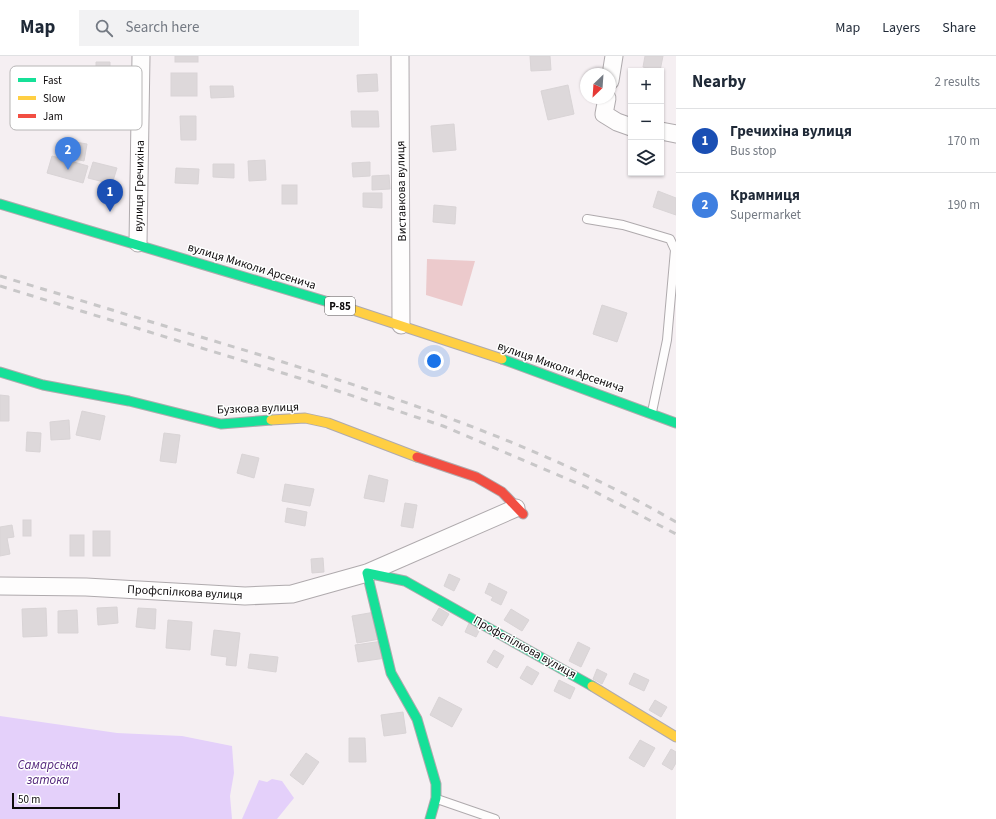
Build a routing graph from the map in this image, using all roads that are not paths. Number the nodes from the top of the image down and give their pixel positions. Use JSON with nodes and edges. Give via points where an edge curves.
{"nodes":[{"id":1,"x":141,"y":56,"type":"edge"},
{"id":2,"x":400,"y":56,"type":"edge"},
{"id":3,"x":614,"y":56,"type":"edge"},
{"id":4,"x":141,"y":66,"type":"edge"},
{"id":5,"x":612,"y":68,"type":"edge"},
{"id":6,"x":606,"y":106,"type":"edge"},
{"id":7,"x":628,"y":126,"type":"edge"},
{"id":8,"x":140,"y":130,"type":"edge"},
{"id":9,"x":664,"y":132,"type":"edge"},
{"id":10,"x":676,"y":134,"type":"edge"},
{"id":11,"x":0,"y":204,"type":"edge"},
{"id":12,"x":587,"y":219,"type":"dead end"},
{"id":13,"x":138,"y":243,"type":"junction"},
{"id":14,"x":401,"y":325,"type":"junction"},
{"id":15,"x":0,"y":372,"type":"edge"},
{"id":16,"x":651,"y":413,"type":"junction"},
{"id":17,"x":676,"y":423,"type":"edge"},
{"id":18,"x":519,"y":511,"type":"joint"},
{"id":19,"x":367,"y":573,"type":"junction"},
{"id":20,"x":0,"y":586,"type":"edge"},
{"id":21,"x":676,"y":737,"type":"edge"},
{"id":22,"x":436,"y":798,"type":"junction"},
{"id":23,"x":430,"y":819,"type":"edge"},
{"id":24,"x":495,"y":819,"type":"edge"}],
"edges":[{"from":1,"to":4,"type":"street","name":"вулиця Гречихіна"},
{"from":2,"to":14,"type":"street","name":"Виставкова вулиця"},
{"from":3,"to":5,"type":"street"},
{"from":6,"to":7,"type":"street","via":[[617,122]]},
{"from":8,"to":13,"type":"street","name":"вулиця Гречихіна"},
{"from":9,"to":10,"type":"street"},
{"from":11,"to":13,"type":"street","name":"вулиця Миколи Арсенича","number":"Р-85"},
{"from":12,"to":16,"type":"lane","via":[[623,225],[670,239],[675,250],[666,340]]},
{"from":13,"to":14,"type":"street","name":"вулиця Миколи Арсенича","number":"Р-85"},
{"from":14,"to":16,"type":"street","name":"вулиця Миколи Арсенича","number":"Р-85","via":[[598,392]]},
{"from":15,"to":18,"type":"street","name":"Бузкова вулиця","via":[[44,385],[129,401],[221,424],[305,418],[328,423],[435,464],[476,476],[502,492]]},
{"from":16,"to":17,"type":"street","name":"вулиця Миколи Арсенича","number":"Р-85"},
{"from":18,"to":19,"type":"street","name":"Профспілкова вулиця"},
{"from":19,"to":20,"type":"street","name":"Профспілкова вулиця","via":[[292,594],[245,596],[86,587]]},
{"from":19,"to":21,"type":"street","name":"Профспілкова вулиця","via":[[405,582],[568,671]]},
{"from":19,"to":22,"type":"street","via":[[391,673],[417,719],[436,784]]},
{"from":22,"to":23,"type":"street"},
{"from":22,"to":24,"type":"lane"}]}
